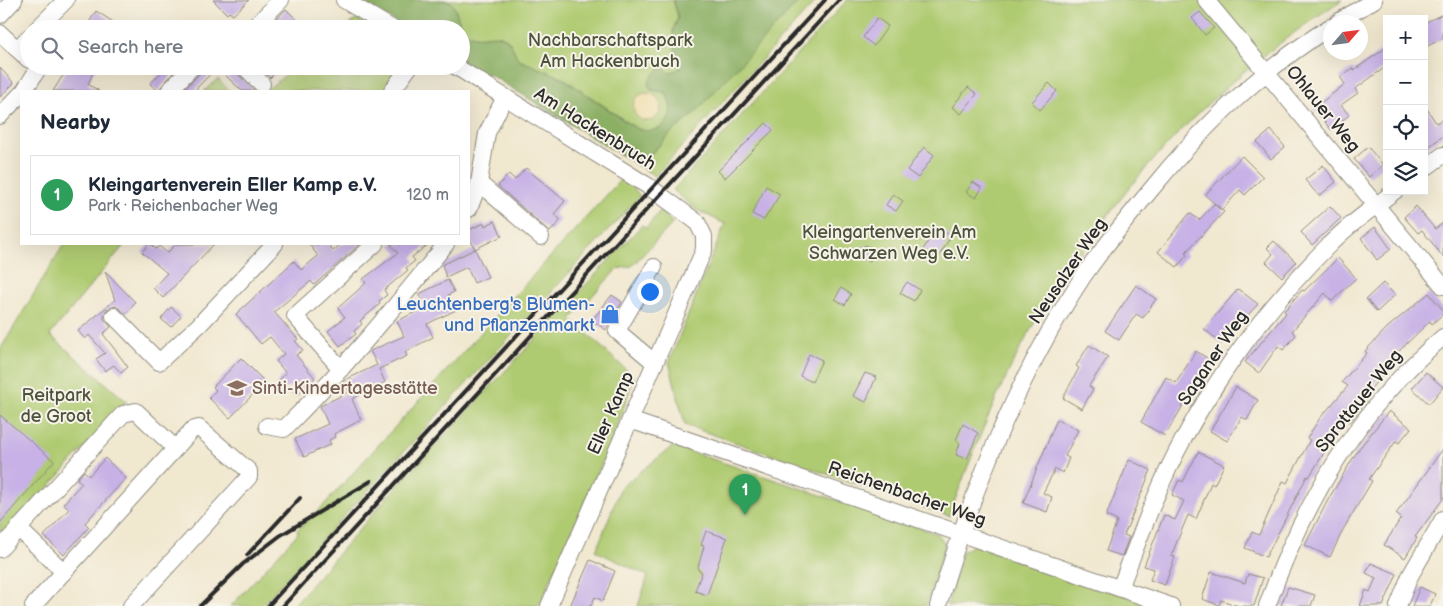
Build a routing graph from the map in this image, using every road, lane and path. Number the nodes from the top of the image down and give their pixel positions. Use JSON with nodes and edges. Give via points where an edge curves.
{"nodes":[{"id":1,"x":14,"y":0,"type":"edge"},
{"id":2,"x":66,"y":0,"type":"edge"},
{"id":3,"x":281,"y":0,"type":"edge"},
{"id":4,"x":344,"y":0,"type":"edge"},
{"id":5,"x":1206,"y":0,"type":"edge"},
{"id":6,"x":1374,"y":0,"type":"edge"},
{"id":7,"x":0,"y":15,"type":"edge"},
{"id":8,"x":1349,"y":15,"type":"edge"},
{"id":9,"x":46,"y":20,"type":"edge"},
{"id":10,"x":261,"y":20,"type":"edge"},
{"id":11,"x":378,"y":20,"type":"edge"},
{"id":12,"x":1323,"y":32,"type":"edge"},
{"id":13,"x":0,"y":33,"type":"edge"},
{"id":14,"x":20,"y":52,"type":"edge"},
{"id":15,"x":1267,"y":74,"type":"junction"},
{"id":16,"x":26,"y":75,"type":"edge"},
{"id":17,"x":184,"y":75,"type":"edge"},
{"id":18,"x":253,"y":75,"type":"edge"},
{"id":19,"x":404,"y":75,"type":"edge"},
{"id":20,"x":470,"y":75,"type":"edge"},
{"id":21,"x":262,"y":84,"type":"dead end"},
{"id":22,"x":23,"y":90,"type":"edge"},
{"id":23,"x":170,"y":90,"type":"edge"},
{"id":24,"x":393,"y":90,"type":"edge"},
{"id":25,"x":20,"y":94,"type":"edge"},
{"id":26,"x":505,"y":97,"type":"junction"},
{"id":27,"x":0,"y":116,"type":"edge"},
{"id":28,"x":1443,"y":155,"type":"edge"},
{"id":29,"x":1428,"y":166,"type":"edge"},
{"id":30,"x":479,"y":184,"type":"junction"},
{"id":31,"x":1390,"y":195,"type":"edge"},
{"id":32,"x":470,"y":206,"type":"edge"},
{"id":33,"x":1376,"y":206,"type":"junction"},
{"id":34,"x":704,"y":236,"type":"joint"},
{"id":35,"x":541,"y":237,"type":"dead end"},
{"id":36,"x":274,"y":245,"type":"edge"},
{"id":37,"x":374,"y":245,"type":"edge"},
{"id":38,"x":445,"y":245,"type":"edge"},
{"id":39,"x":654,"y":267,"type":"dead end"},
{"id":40,"x":1443,"y":286,"type":"edge"},
{"id":41,"x":114,"y":316,"type":"dead end"},
{"id":42,"x":1443,"y":337,"type":"edge"},
{"id":43,"x":655,"y":363,"type":"junction"},
{"id":44,"x":341,"y":369,"type":"junction"},
{"id":45,"x":630,"y":420,"type":"junction"},
{"id":46,"x":267,"y":426,"type":"dead end"},
{"id":47,"x":175,"y":448,"type":"junction"},
{"id":48,"x":1443,"y":519,"type":"edge"},
{"id":49,"x":18,"y":528,"type":"junction"},
{"id":50,"x":961,"y":535,"type":"junction"},
{"id":51,"x":0,"y":549,"type":"edge"},
{"id":52,"x":64,"y":572,"type":"junction"},
{"id":53,"x":1120,"y":588,"type":"junction"},
{"id":54,"x":33,"y":606,"type":"edge"},
{"id":55,"x":131,"y":606,"type":"edge"},
{"id":56,"x":549,"y":606,"type":"edge"},
{"id":57,"x":938,"y":606,"type":"edge"},
{"id":58,"x":1171,"y":606,"type":"edge"},
{"id":59,"x":1267,"y":606,"type":"edge"},
{"id":60,"x":1398,"y":606,"type":"edge"}],
"edges":[{"from":1,"to":7,"type":"street"},
{"from":2,"to":9,"type":"street"},
{"from":3,"to":10,"type":"street"},
{"from":4,"to":11,"type":"street"},
{"from":5,"to":15,"type":"street","name":"Ohlauer Weg"},
{"from":6,"to":8,"type":"street"},
{"from":12,"to":15,"type":"street","name":"Neusalzer Weg"},
{"from":13,"to":14,"type":"street"},
{"from":15,"to":33,"type":"street","name":"Ohlauer Weg"},
{"from":15,"to":50,"type":"street","name":"Neusalzer Weg","via":[[1196,136],[1082,278],[1015,396],[985,465]]},
{"from":16,"to":22,"type":"street"},
{"from":17,"to":23,"type":"street"},
{"from":18,"to":21,"type":"street"},
{"from":19,"to":24,"type":"street"},
{"from":20,"to":26,"type":"street","name":"Am Hackenbruch"},
{"from":25,"to":27,"type":"street"},
{"from":26,"to":30,"type":"street","via":[[487,133]]},
{"from":26,"to":34,"type":"street","name":"Am Hackenbruch","via":[[634,175],[697,222]]},
{"from":28,"to":29,"type":"street"},
{"from":30,"to":32,"type":"street"},
{"from":30,"to":35,"type":"street"},
{"from":31,"to":33,"type":"street","name":"Saganer Weg"},
{"from":33,"to":40,"type":"street","name":"Ohlauer Weg"},
{"from":33,"to":53,"type":"street","name":"Saganer Weg","via":[[1331,242],[1254,331],[1217,382],[1184,438],[1156,497]]},
{"from":34,"to":43,"type":"street","name":"Eller Kamp","via":[[704,250]]},
{"from":36,"to":41,"type":"street","via":[[199,325],[159,362]]},
{"from":37,"to":44,"type":"street","via":[[295,316]]},
{"from":38,"to":44,"type":"street"},
{"from":39,"to":43,"type":"street","via":[[616,332]]},
{"from":42,"to":59,"type":"street","name":"Sprottauer Weg","via":[[1390,388],[1331,467],[1282,564]]},
{"from":43,"to":45,"type":"street","name":"Eller Kamp"},
{"from":44,"to":46,"type":"street","via":[[284,429]]},
{"from":45,"to":50,"type":"street","name":"Reichenbacher Weg"},
{"from":45,"to":56,"type":"street","name":"Eller Kamp"},
{"from":47,"to":49,"type":"street","via":[[136,411],[123,414]]},
{"from":47,"to":52,"type":"street"},
{"from":47,"to":55,"type":"street","via":[[192,430],[199,428],[249,471],[249,477]]},
{"from":48,"to":60,"type":"street","via":[[1410,576]]},
{"from":49,"to":51,"type":"street"},
{"from":49,"to":52,"type":"street"},
{"from":50,"to":53,"type":"street","name":"Reichenbacher Weg"},
{"from":50,"to":57,"type":"street","name":"Neusalzer Weg"},
{"from":52,"to":54,"type":"street"},
{"from":53,"to":58,"type":"street","name":"Reichenbacher Weg"}]}
